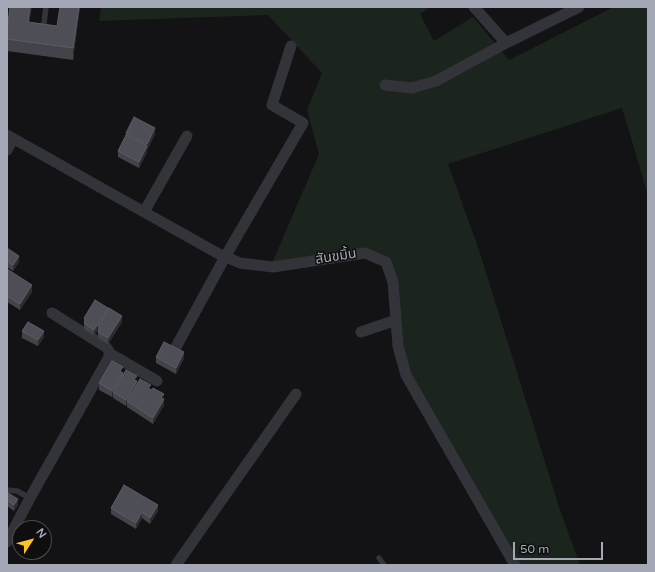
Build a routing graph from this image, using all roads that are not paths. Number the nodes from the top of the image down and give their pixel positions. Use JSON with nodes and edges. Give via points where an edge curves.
{"nodes":[{"id":1,"x":46,"y":7,"type":"edge"},
{"id":2,"x":474,"y":7,"type":"edge"},
{"id":3,"x":579,"y":7,"type":"edge"},
{"id":4,"x":44,"y":23,"type":"edge"},
{"id":5,"x":506,"y":43,"type":"junction"},
{"id":6,"x":291,"y":46,"type":"dead end"},
{"id":7,"x":385,"y":85,"type":"dead end"},
{"id":8,"x":187,"y":136,"type":"dead end"},
{"id":9,"x":10,"y":137,"type":"edge"},
{"id":10,"x":7,"y":150,"type":"edge"},
{"id":11,"x":144,"y":212,"type":"junction"},
{"id":12,"x":225,"y":257,"type":"junction"},
{"id":13,"x":52,"y":313,"type":"dead end"},
{"id":14,"x":396,"y":320,"type":"junction"},
{"id":15,"x":361,"y":332,"type":"dead end"},
{"id":16,"x":176,"y":347,"type":"edge"},
{"id":17,"x":109,"y":353,"type":"junction"},
{"id":18,"x":157,"y":381,"type":"dead end"},
{"id":19,"x":296,"y":394,"type":"dead end"},
{"id":20,"x":7,"y":490,"type":"edge"},
{"id":21,"x":30,"y":498,"type":"junction"},
{"id":22,"x":7,"y":542,"type":"edge"},
{"id":23,"x":379,"y":558,"type":"dead end"},
{"id":24,"x":176,"y":565,"type":"edge"},
{"id":25,"x":384,"y":565,"type":"edge"},
{"id":26,"x":515,"y":565,"type":"edge"}],
"edges":[{"from":1,"to":4,"type":"lane"},
{"from":2,"to":5,"type":"street"},
{"from":3,"to":5,"type":"street"},
{"from":5,"to":7,"type":"street","via":[[436,82],[412,88]]},
{"from":6,"to":12,"type":"street","via":[[272,105],[303,123]]},
{"from":8,"to":11,"type":"street"},
{"from":9,"to":10,"type":"street"},
{"from":9,"to":11,"type":"street","name":"สันขมิ้น"},
{"from":11,"to":12,"type":"street","name":"สันขมิ้น"},
{"from":12,"to":14,"type":"street","name":"สันขมิ้น","via":[[240,263],[273,268],[365,253],[386,262],[393,282]]},
{"from":12,"to":16,"type":"street"},
{"from":13,"to":17,"type":"street","via":[[106,347]]},
{"from":14,"to":15,"type":"street"},
{"from":14,"to":26,"type":"street","name":"สันขมิ้น","via":[[398,346],[406,375]]},
{"from":17,"to":18,"type":"street"},
{"from":17,"to":21,"type":"street"},
{"from":19,"to":24,"type":"street"},
{"from":20,"to":21,"type":"lane","via":[[17,491]]},
{"from":21,"to":22,"type":"street"},
{"from":23,"to":25,"type":"lane"}]}
